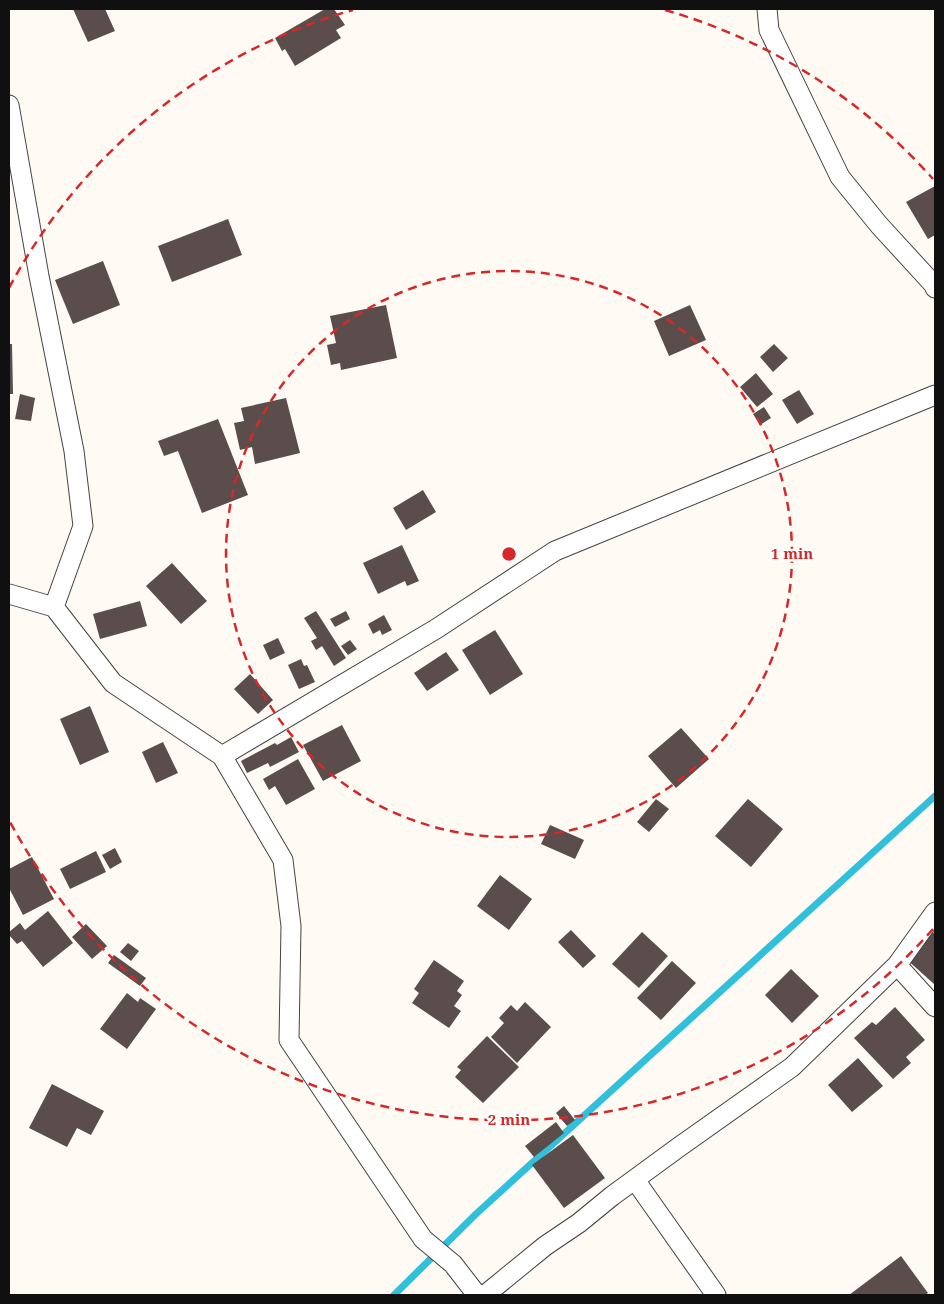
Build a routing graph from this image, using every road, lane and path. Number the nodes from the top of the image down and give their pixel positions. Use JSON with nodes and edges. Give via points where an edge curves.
{"nodes":[{"id":1,"x":767,"y":9,"type":"edge"},
{"id":2,"x":9,"y":104,"type":"edge"},
{"id":3,"x":935,"y":288,"type":"edge"},
{"id":4,"x":935,"y":395,"type":"edge"},
{"id":5,"x":9,"y":594,"type":"edge"},
{"id":6,"x":54,"y":607,"type":"junction"},
{"id":7,"x":222,"y":756,"type":"junction"},
{"id":8,"x":935,"y":912,"type":"edge"},
{"id":9,"x":897,"y":965,"type":"junction"},
{"id":10,"x":935,"y":1007,"type":"edge"},
{"id":11,"x":635,"y":1180,"type":"junction"},
{"id":12,"x":476,"y":1295,"type":"edge"},
{"id":13,"x":485,"y":1295,"type":"edge"},
{"id":14,"x":716,"y":1295,"type":"edge"}],
"edges":[{"from":1,"to":3,"type":"street","via":[[769,30],[840,177]]},
{"from":2,"to":6,"type":"street","via":[[74,451],[83,526]]},
{"from":4,"to":7,"type":"street","via":[[555,551],[436,629]]},
{"from":5,"to":6,"type":"street"},
{"from":6,"to":7,"type":"street","via":[[113,683]]},
{"from":7,"to":12,"type":"street","via":[[283,860],[291,926],[289,1040],[423,1239],[453,1264]]},
{"from":8,"to":9,"type":"street"},
{"from":9,"to":10,"type":"street"},
{"from":9,"to":11,"type":"street","via":[[792,1067]]},
{"from":11,"to":13,"type":"street"},
{"from":11,"to":14,"type":"street"}]}
